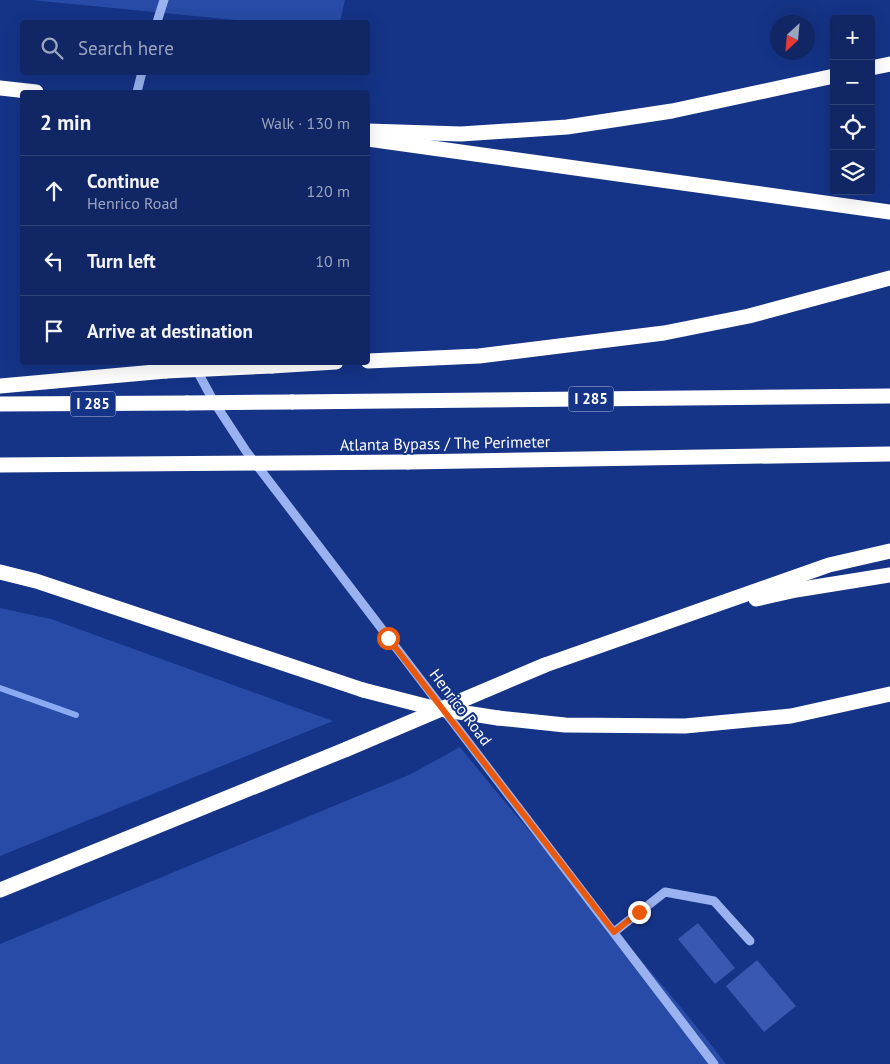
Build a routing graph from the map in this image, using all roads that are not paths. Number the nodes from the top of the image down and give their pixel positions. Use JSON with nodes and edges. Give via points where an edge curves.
{"nodes":[{"id":1,"x":164,"y":0,"type":"edge"},
{"id":2,"x":158,"y":20,"type":"edge"},
{"id":3,"x":890,"y":64,"type":"edge"},
{"id":4,"x":875,"y":67,"type":"edge"},
{"id":5,"x":141,"y":75,"type":"edge"},
{"id":6,"x":830,"y":77,"type":"edge"},
{"id":7,"x":0,"y":88,"type":"edge"},
{"id":8,"x":20,"y":90,"type":"edge"},
{"id":9,"x":138,"y":90,"type":"edge"},
{"id":10,"x":370,"y":130,"type":"edge"},
{"id":11,"x":370,"y":139,"type":"edge"},
{"id":12,"x":890,"y":212,"type":"edge"},
{"id":13,"x":890,"y":278,"type":"edge"},
{"id":14,"x":370,"y":361,"type":"edge"},
{"id":15,"x":195,"y":365,"type":"edge"},
{"id":16,"x":288,"y":365,"type":"edge"},
{"id":17,"x":0,"y":386,"type":"edge"},
{"id":18,"x":890,"y":396,"type":"edge"},
{"id":19,"x":0,"y":404,"type":"edge"},
{"id":20,"x":890,"y":454,"type":"edge"},
{"id":21,"x":0,"y":465,"type":"edge"},
{"id":22,"x":890,"y":551,"type":"edge"},
{"id":23,"x":0,"y":572,"type":"edge"},
{"id":24,"x":890,"y":575,"type":"edge"},
{"id":25,"x":672,"y":619,"type":"junction"},
{"id":26,"x":890,"y":694,"type":"edge"},
{"id":27,"x":0,"y":890,"type":"edge"},
{"id":28,"x":614,"y":932,"type":"junction"},
{"id":29,"x":750,"y":941,"type":"dead end"},
{"id":30,"x":714,"y":1064,"type":"edge"}],
"edges":[{"from":1,"to":2,"type":"street"},
{"from":3,"to":4,"type":"highway"},
{"from":5,"to":9,"type":"street"},
{"from":6,"to":10,"type":"highway","via":[[672,111],[567,128],[461,134]]},
{"from":7,"to":8,"type":"highway"},
{"from":11,"to":12,"type":"highway"},
{"from":13,"to":14,"type":"highway","via":[[749,316],[664,333],[479,356]]},
{"from":15,"to":28,"type":"street","name":"Henrico Road","via":[[246,451]]},
{"from":16,"to":17,"type":"highway","bridge":true,"via":[[166,371]]},
{"from":18,"to":19,"type":"highway","number":"I 285","bridge":true},
{"from":20,"to":21,"type":"highway","name":"Atlanta Bypass / The Perimeter","bridge":true},
{"from":22,"to":25,"type":"highway","via":[[829,565]]},
{"from":23,"to":26,"type":"highway","bridge":true,"via":[[36,581],[363,690],[433,708],[498,718],[565,725],[684,726],[791,716]]},
{"from":24,"to":25,"type":"highway","via":[[796,590]]},
{"from":25,"to":27,"type":"highway","bridge":true,"via":[[545,665]]},
{"from":28,"to":29,"type":"street","via":[[665,892],[714,901]]},
{"from":28,"to":30,"type":"street","name":"Henrico Road"}]}
